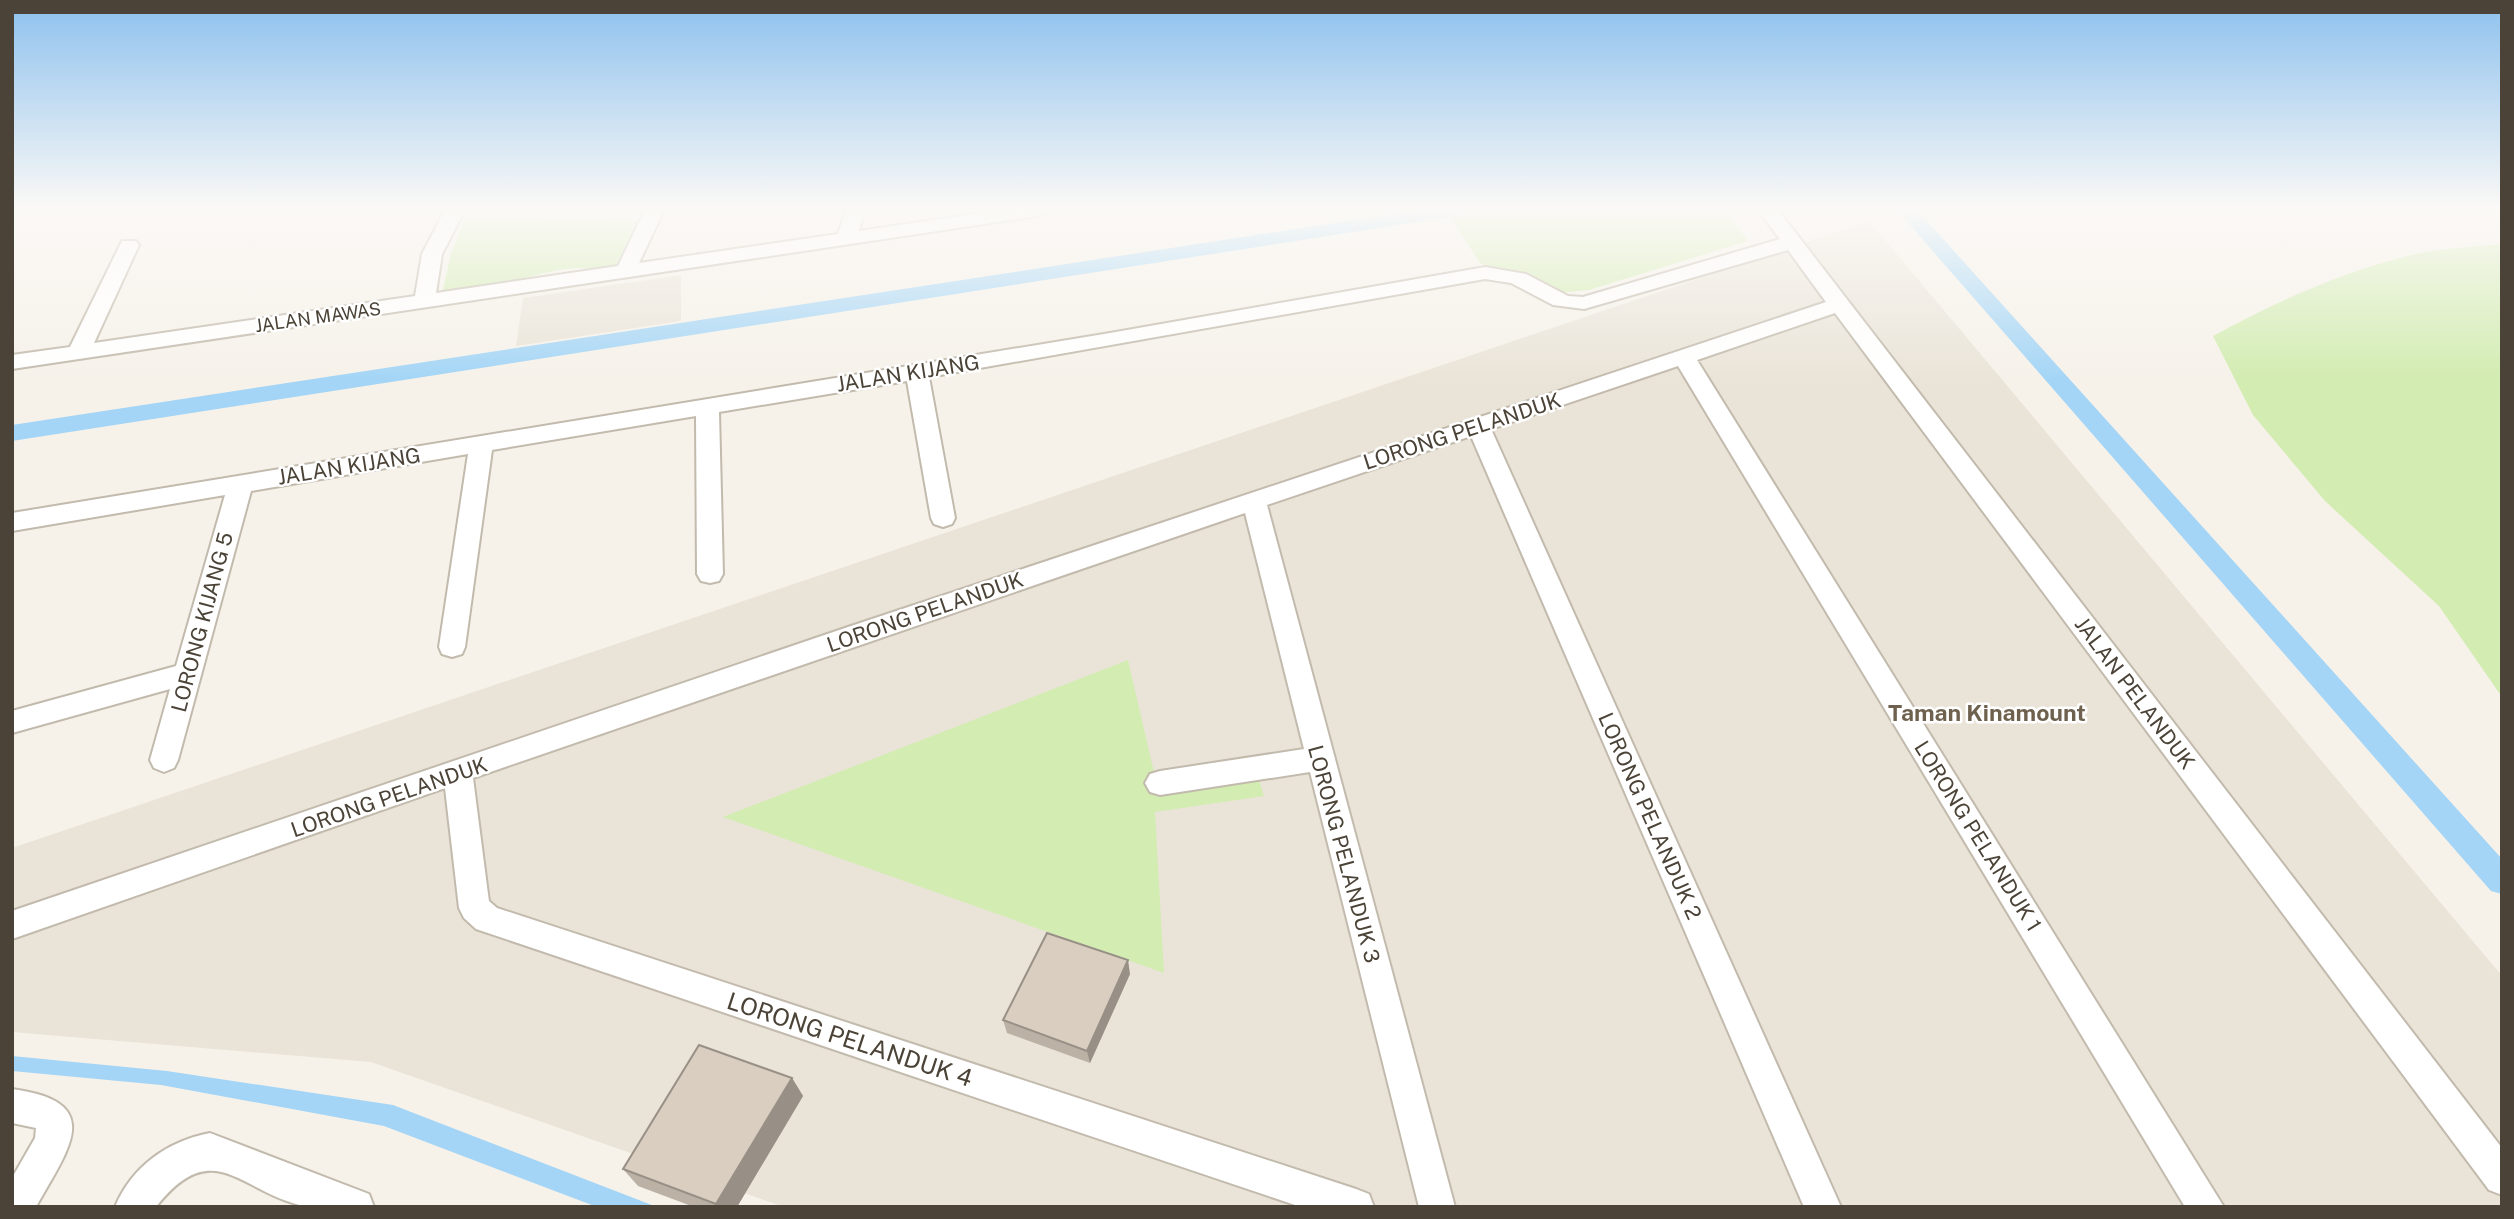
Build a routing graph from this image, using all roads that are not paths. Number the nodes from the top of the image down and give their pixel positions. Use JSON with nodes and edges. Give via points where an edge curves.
{"nodes":[{"id":1,"x":118,"y":267,"type":"edge"},
{"id":2,"x":430,"y":267,"type":"edge"},
{"id":3,"x":627,"y":267,"type":"edge"},
{"id":4,"x":660,"y":267,"type":"edge"},
{"id":5,"x":1707,"y":267,"type":"edge"},
{"id":6,"x":1811,"y":267,"type":"edge"},
{"id":7,"x":625,"y":272,"type":"junction"},
{"id":8,"x":424,"y":302,"type":"junction"},
{"id":9,"x":1840,"y":304,"type":"junction"},
{"id":10,"x":79,"y":351,"type":"junction"},
{"id":11,"x":1684,"y":357,"type":"junction"},
{"id":12,"x":12,"y":362,"type":"edge"},
{"id":13,"x":918,"y":372,"type":"junction"},
{"id":14,"x":707,"y":407,"type":"junction"},
{"id":15,"x":1478,"y":425,"type":"junction"},
{"id":16,"x":481,"y":444,"type":"junction"},
{"id":17,"x":240,"y":485,"type":"junction"},
{"id":18,"x":1254,"y":501,"type":"junction"},
{"id":19,"x":943,"y":518,"type":"dead end"},
{"id":20,"x":12,"y":522,"type":"edge"},
{"id":21,"x":710,"y":574,"type":"dead end"},
{"id":22,"x":452,"y":647,"type":"dead end"},
{"id":23,"x":188,"y":673,"type":"junction"},
{"id":24,"x":12,"y":722,"type":"edge"},
{"id":25,"x":1318,"y":759,"type":"junction"},
{"id":26,"x":164,"y":760,"type":"dead end"},
{"id":27,"x":458,"y":774,"type":"junction"},
{"id":28,"x":1160,"y":783,"type":"dead end"},
{"id":29,"x":12,"y":925,"type":"edge"},
{"id":30,"x":12,"y":1106,"type":"edge"},
{"id":31,"x":2502,"y":1177,"type":"edge"},
{"id":32,"x":16,"y":1207,"type":"edge"},
{"id":33,"x":133,"y":1207,"type":"edge"},
{"id":34,"x":356,"y":1207,"type":"edge"},
{"id":35,"x":1356,"y":1207,"type":"edge"},
{"id":36,"x":1437,"y":1207,"type":"edge"},
{"id":37,"x":1823,"y":1207,"type":"edge"},
{"id":38,"x":2206,"y":1207,"type":"edge"}],
"edges":[{"from":1,"to":10,"type":"street"},
{"from":2,"to":8,"type":"street"},
{"from":3,"to":7,"type":"street"},
{"from":4,"to":7,"type":"street","name":"JALAN MAWAS"},
{"from":5,"to":13,"type":"street","name":"JALAN KIJANG","via":[[1584,303],[1563,303],[1528,282],[1485,273]]},
{"from":6,"to":9,"type":"street","name":"JALAN PELANDUK"},
{"from":7,"to":8,"type":"street","name":"JALAN MAWAS"},
{"from":8,"to":10,"type":"street","name":"JALAN MAWAS"},
{"from":9,"to":11,"type":"street","name":"LORONG PELANDUK"},
{"from":9,"to":31,"type":"street","name":"JALAN PELANDUK"},
{"from":10,"to":12,"type":"street","name":"JALAN MAWAS"},
{"from":11,"to":15,"type":"street","name":"LORONG PELANDUK"},
{"from":11,"to":38,"type":"street","name":"LORONG PELANDUK 1"},
{"from":13,"to":14,"type":"street","name":"JALAN KIJANG"},
{"from":13,"to":19,"type":"street"},
{"from":14,"to":16,"type":"street","name":"JALAN KIJANG"},
{"from":14,"to":21,"type":"street"},
{"from":15,"to":18,"type":"street","name":"LORONG PELANDUK"},
{"from":15,"to":37,"type":"street","name":"LORONG PELANDUK 2"},
{"from":16,"to":17,"type":"street","name":"JALAN KIJANG"},
{"from":16,"to":22,"type":"street"},
{"from":17,"to":20,"type":"street","name":"JALAN KIJANG"},
{"from":17,"to":23,"type":"street","name":"LORONG KIJANG 5"},
{"from":18,"to":25,"type":"street","name":"LORONG PELANDUK 3"},
{"from":18,"to":27,"type":"street","name":"LORONG PELANDUK"},
{"from":23,"to":24,"type":"street"},
{"from":23,"to":26,"type":"street","name":"LORONG KIJANG 5"},
{"from":25,"to":28,"type":"street"},
{"from":25,"to":36,"type":"street","name":"LORONG PELANDUK 3"},
{"from":27,"to":29,"type":"street","name":"LORONG PELANDUK"},
{"from":27,"to":35,"type":"street","name":"LORONG PELANDUK 4","via":[[475,908],[487,919]]},
{"from":30,"to":32,"type":"street","via":[[41,1110],[55,1120],[52,1143]]},
{"from":33,"to":34,"type":"street","via":[[170,1163],[210,1151]]}]}
